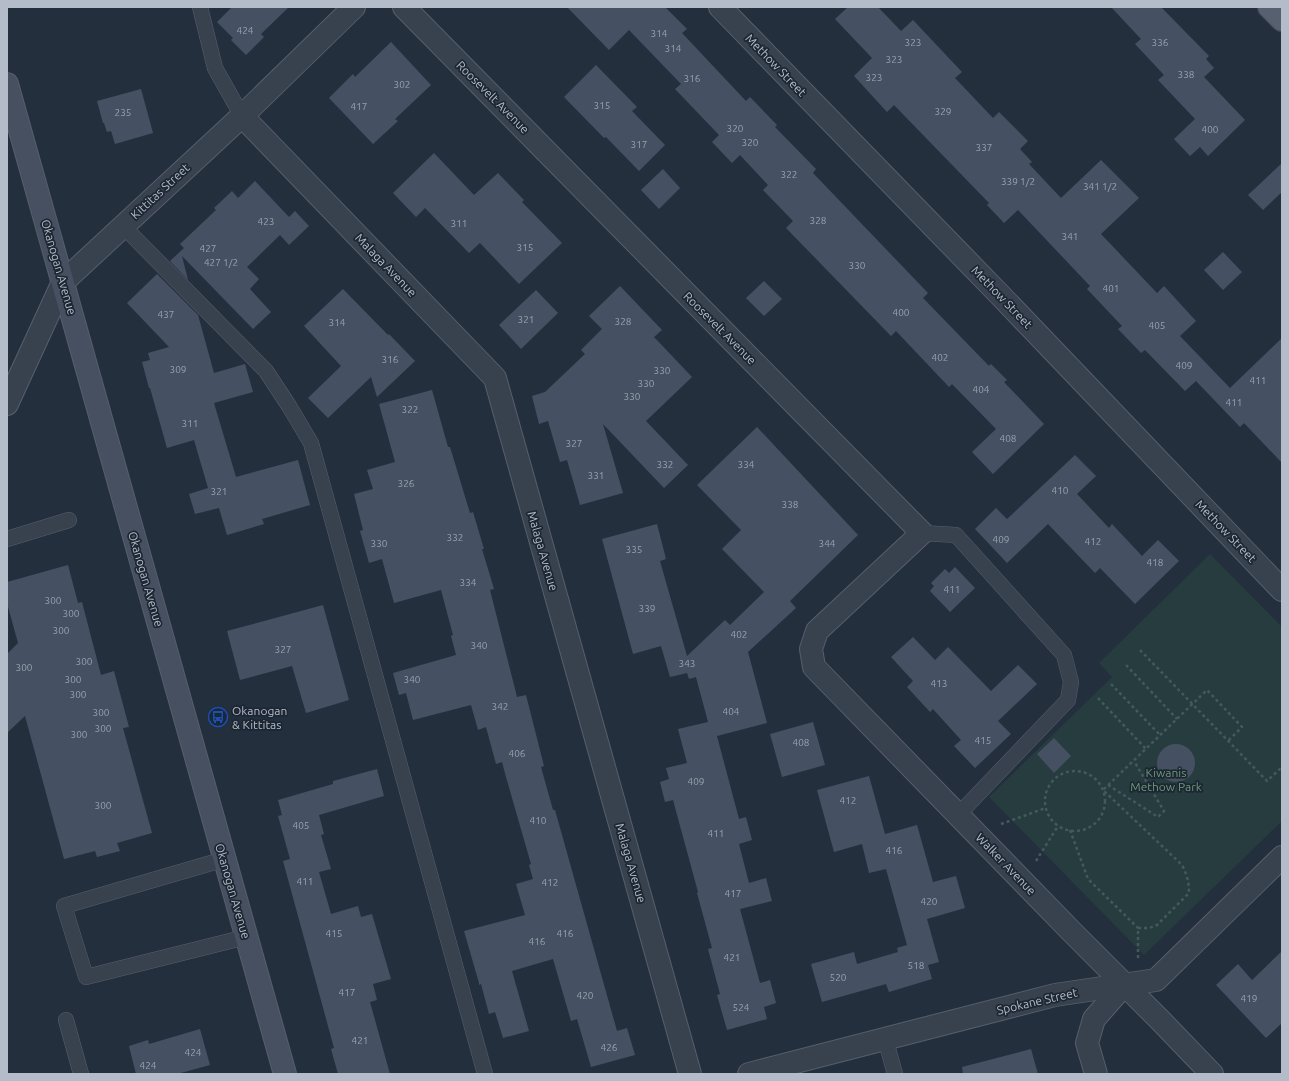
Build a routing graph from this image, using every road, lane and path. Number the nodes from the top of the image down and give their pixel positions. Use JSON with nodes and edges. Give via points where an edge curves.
{"nodes":[{"id":1,"x":200,"y":7,"type":"edge"},
{"id":2,"x":354,"y":7,"type":"edge"},
{"id":3,"x":404,"y":7,"type":"edge"},
{"id":4,"x":720,"y":7,"type":"edge"},
{"id":5,"x":1269,"y":7,"type":"edge"},
{"id":6,"x":1282,"y":20,"type":"edge"},
{"id":7,"x":7,"y":84,"type":"edge"},
{"id":8,"x":242,"y":116,"type":"junction"},
{"id":9,"x":123,"y":226,"type":"junction"},
{"id":10,"x":63,"y":282,"type":"junction"},
{"id":11,"x":7,"y":404,"type":"edge"},
{"id":12,"x":69,"y":520,"type":"dead end"},
{"id":13,"x":922,"y":533,"type":"junction"},
{"id":14,"x":7,"y":539,"type":"edge"},
{"id":15,"x":1282,"y":590,"type":"edge"},
{"id":16,"x":1140,"y":650,"type":"dead end"},
{"id":17,"x":1126,"y":665,"type":"dead end"},
{"id":18,"x":1111,"y":684,"type":"dead end"},
{"id":19,"x":1098,"y":698,"type":"dead end"},
{"id":20,"x":1192,"y":704,"type":"junction"},
{"id":21,"x":1177,"y":719,"type":"junction"},
{"id":22,"x":1160,"y":735,"type":"junction"},
{"id":23,"x":1228,"y":741,"type":"junction"},
{"id":24,"x":1146,"y":749,"type":"junction"},
{"id":25,"x":1134,"y":760,"type":"junction"},
{"id":26,"x":1282,"y":767,"type":"edge"},
{"id":27,"x":1108,"y":785,"type":"junction"},
{"id":28,"x":1103,"y":790,"type":"junction"},
{"id":29,"x":1046,"y":808,"type":"junction"},
{"id":30,"x":958,"y":815,"type":"junction"},
{"id":31,"x":1058,"y":826,"type":"junction"},
{"id":32,"x":1070,"y":830,"type":"junction"},
{"id":33,"x":975,"y":832,"type":"junction"},
{"id":34,"x":1282,"y":857,"type":"edge"},
{"id":35,"x":225,"y":860,"type":"junction"},
{"id":36,"x":1023,"y":882,"type":"junction"},
{"id":37,"x":1138,"y":928,"type":"junction"},
{"id":38,"x":246,"y":937,"type":"junction"},
{"id":39,"x":1131,"y":984,"type":"junction"},
{"id":40,"x":66,"y":1020,"type":"dead end"},
{"id":41,"x":885,"y":1038,"type":"junction"},
{"id":42,"x":81,"y":1074,"type":"edge"},
{"id":43,"x":284,"y":1074,"type":"edge"},
{"id":44,"x":485,"y":1074,"type":"edge"},
{"id":45,"x":690,"y":1074,"type":"edge"},
{"id":46,"x":749,"y":1074,"type":"edge"},
{"id":47,"x":895,"y":1074,"type":"edge"},
{"id":48,"x":1096,"y":1074,"type":"edge"},
{"id":49,"x":1212,"y":1074,"type":"edge"}],
"edges":[{"from":1,"to":8,"type":"lane","via":[[215,68]]},
{"from":2,"to":8,"type":"street","name":"Kittitas Street"},
{"from":3,"to":13,"type":"street","name":"Roosevelt Avenue"},
{"from":4,"to":15,"type":"street","name":"Methow Street"},
{"from":5,"to":6,"type":"main road"},
{"from":7,"to":10,"type":"street","name":"Okanogan Avenue"},
{"from":8,"to":9,"type":"street","name":"Kittitas Street"},
{"from":8,"to":45,"type":"street","name":"Malaga Avenue","via":[[495,378]]},
{"from":9,"to":10,"type":"street","name":"Kittitas Street"},
{"from":9,"to":44,"type":"lane","via":[[266,371],[311,443]]},
{"from":10,"to":11,"type":"street","name":"Kittitas Street"},
{"from":10,"to":35,"type":"street","name":"Okanogan Avenue"},
{"from":12,"to":14,"type":"lane"},
{"from":13,"to":30,"type":"street","name":"Walker Avenue","via":[[817,630],[811,649],[814,667]]},
{"from":13,"to":30,"type":"lane","via":[[956,535],[1064,655],[1071,682],[1068,700]]},
{"from":16,"to":20,"type":"path"},
{"from":17,"to":21,"type":"path"},
{"from":18,"to":22,"type":"path"},
{"from":19,"to":24,"type":"path"},
{"from":20,"to":21,"type":"path"},
{"from":20,"to":23,"type":"path"},
{"from":20,"to":23,"type":"path","via":[[1207,690],[1242,727]]},
{"from":21,"to":22,"type":"path"},
{"from":22,"to":24,"type":"path"},
{"from":23,"to":26,"type":"path","via":[[1267,781]]},
{"from":24,"to":25,"type":"path"},
{"from":25,"to":27,"type":"path"},
{"from":25,"to":27,"type":"path","via":[[1164,811],[1158,817]]},
{"from":27,"to":28,"type":"path"},
{"from":28,"to":29,"type":"path","via":[[1098,781],[1090,775],[1080,771],[1069,772],[1052,782],[1047,791]]},
{"from":28,"to":32,"type":"path","via":[[1104,811],[1099,820],[1081,830]]},
{"from":28,"to":37,"type":"path","via":[[1182,865],[1188,876],[1189,893],[1156,925]]},
{"from":29,"to":31,"type":"path","via":[[1052,821]]},
{"from":29,"to":33,"type":"path"},
{"from":30,"to":33,"type":"street","name":"Walker Avenue"},
{"from":31,"to":32,"type":"path"},
{"from":31,"to":36,"type":"path"},
{"from":32,"to":37,"type":"path","via":[[1088,879]]},
{"from":33,"to":36,"type":"street","name":"Walker Avenue"},
{"from":34,"to":39,"type":"street","name":"Spokane Street","via":[[1156,980]]},
{"from":35,"to":38,"type":"street","name":"Okanogan Avenue"},
{"from":35,"to":38,"type":"lane","via":[[64,906],[86,977]]},
{"from":36,"to":39,"type":"street","name":"Walker Avenue"},
{"from":37,"to":39,"type":"path"},
{"from":38,"to":43,"type":"street","name":"Okanogan Avenue"},
{"from":39,"to":41,"type":"street","name":"Spokane Street","via":[[1056,995]]},
{"from":39,"to":48,"type":"street","via":[[1094,1020],[1088,1043]]},
{"from":39,"to":49,"type":"street","name":"Walker Avenue","via":[[1160,1020]]},
{"from":40,"to":42,"type":"lane"},
{"from":41,"to":46,"type":"street","name":"Spokane Street"},
{"from":41,"to":47,"type":"lane"}]}
